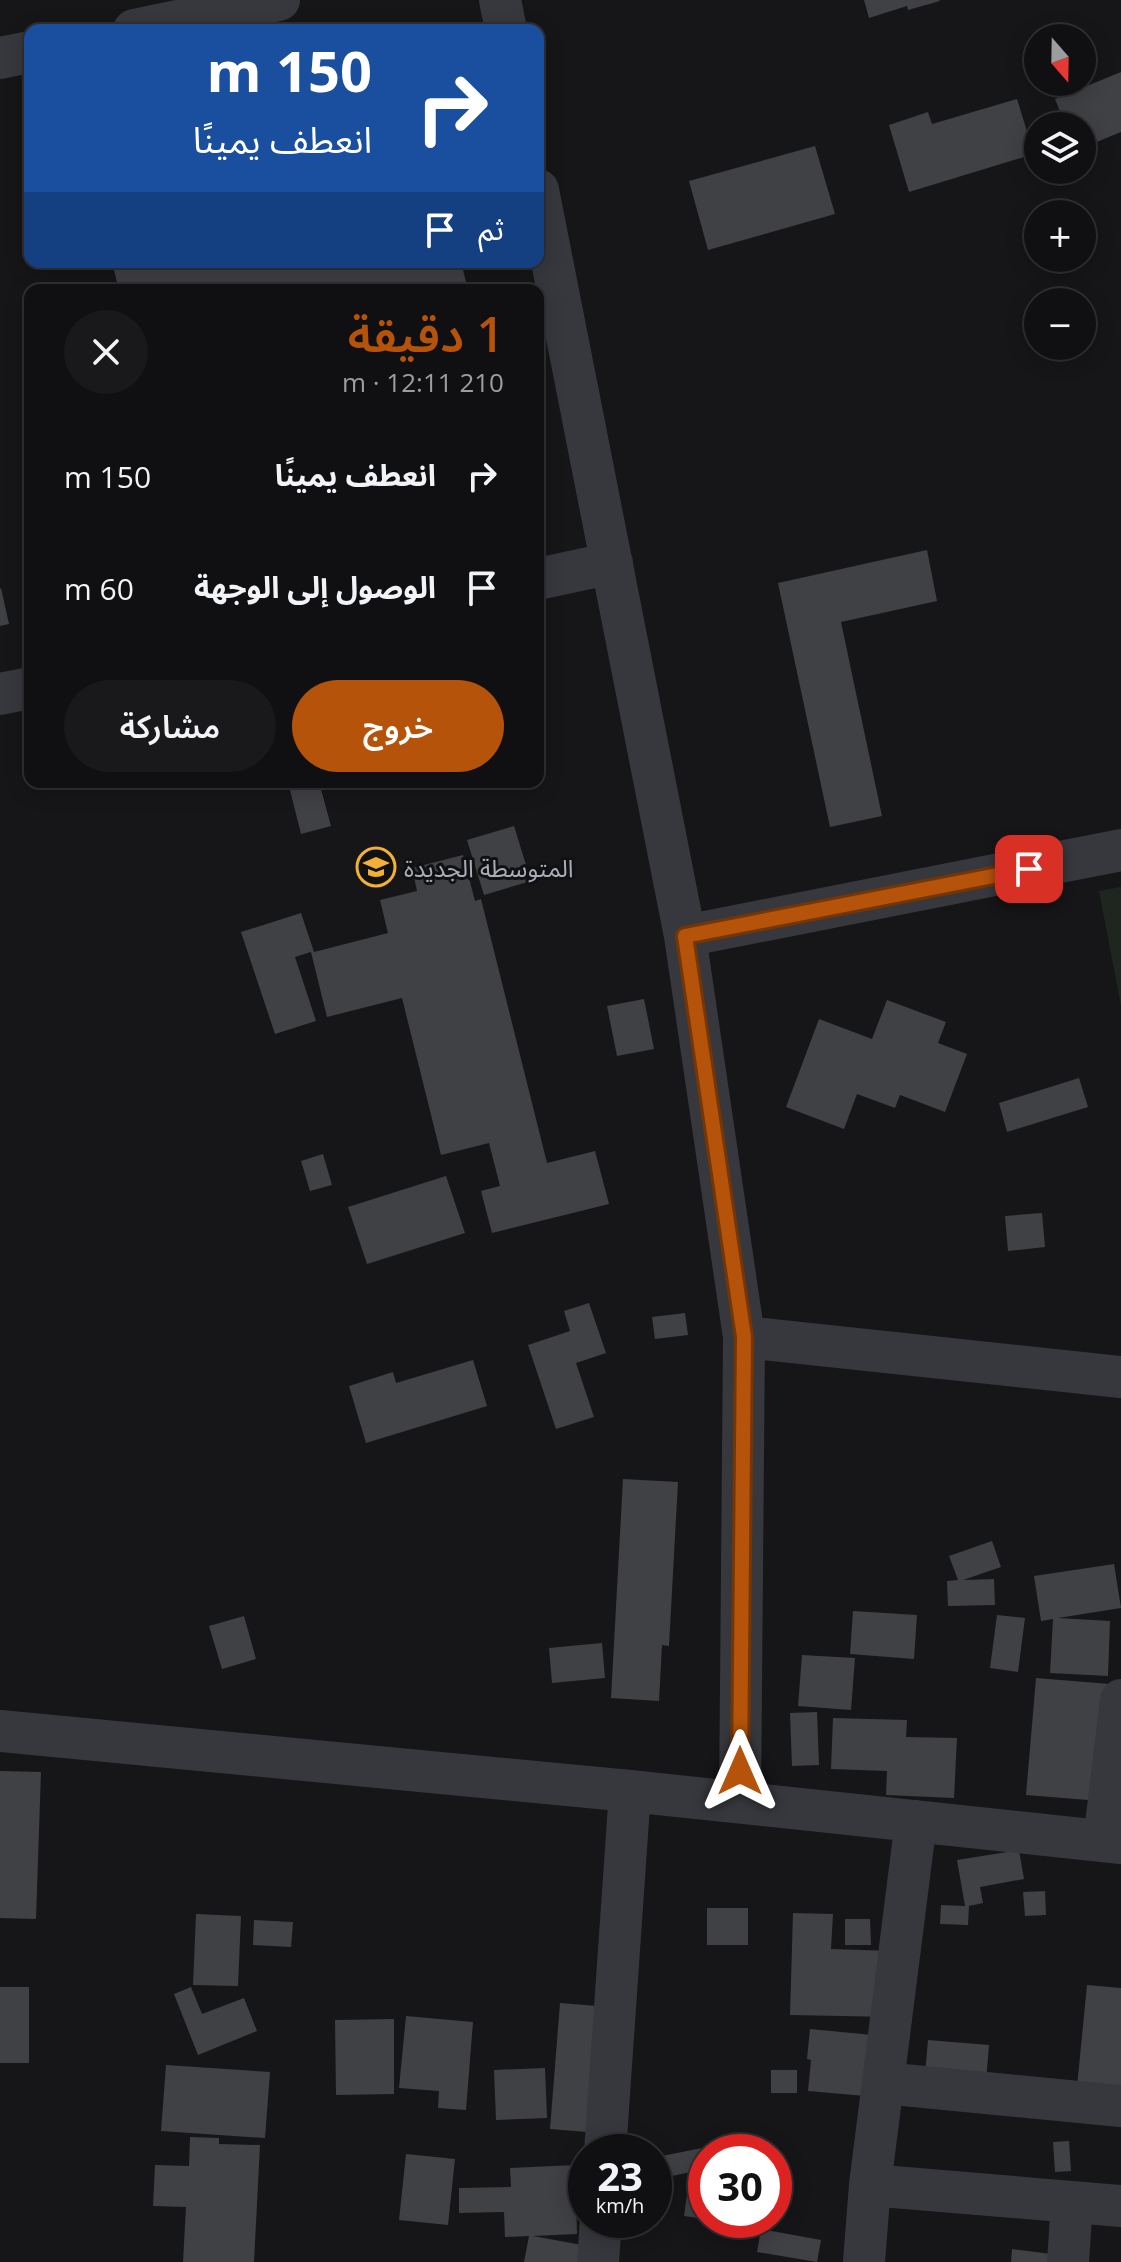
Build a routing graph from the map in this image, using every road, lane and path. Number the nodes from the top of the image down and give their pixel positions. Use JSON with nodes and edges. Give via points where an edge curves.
{"nodes":[{"id":1,"x":279,"y":0,"type":"edge"},
{"id":2,"x":500,"y":0,"type":"edge"},
{"id":3,"x":163,"y":24,"type":"edge"},
{"id":4,"x":505,"y":24,"type":"edge"},
{"id":5,"x":24,"y":53,"type":"edge"},
{"id":6,"x":0,"y":58,"type":"edge"},
{"id":7,"x":544,"y":220,"type":"edge"},
{"id":8,"x":612,"y":563,"type":"junction"},
{"id":9,"x":544,"y":578,"type":"edge"},
{"id":10,"x":24,"y":689,"type":"edge"},
{"id":11,"x":0,"y":694,"type":"edge"},
{"id":12,"x":1121,"y":850,"type":"edge"},
{"id":13,"x":685,"y":936,"type":"junction"},
{"id":14,"x":744,"y":1337,"type":"junction"},
{"id":15,"x":1121,"y":1377,"type":"edge"},
{"id":16,"x":1121,"y":1700,"type":"edge"},
{"id":17,"x":0,"y":1731,"type":"edge"},
{"id":18,"x":630,"y":1791,"type":"junction"},
{"id":19,"x":740,"y":1802,"type":"junction"},
{"id":20,"x":916,"y":1821,"type":"junction"},
{"id":21,"x":1112,"y":1842,"type":"edge"},
{"id":22,"x":883,"y":2083,"type":"junction"},
{"id":23,"x":1121,"y":2106,"type":"edge"},
{"id":24,"x":606,"y":2134,"type":"edge"},
{"id":25,"x":870,"y":2185,"type":"junction"},
{"id":26,"x":1072,"y":2202,"type":"junction"},
{"id":27,"x":1121,"y":2206,"type":"edge"},
{"id":28,"x":600,"y":2238,"type":"edge"},
{"id":29,"x":598,"y":2262,"type":"edge"},
{"id":30,"x":864,"y":2262,"type":"edge"},
{"id":31,"x":1068,"y":2262,"type":"edge"}],
"edges":[{"from":1,"to":3,"type":"street"},
{"from":2,"to":4,"type":"street"},
{"from":5,"to":6,"type":"street"},
{"from":7,"to":8,"type":"street"},
{"from":8,"to":9,"type":"street"},
{"from":8,"to":13,"type":"street"},
{"from":10,"to":11,"type":"street"},
{"from":12,"to":13,"type":"street"},
{"from":13,"to":14,"type":"street"},
{"from":14,"to":15,"type":"street"},
{"from":14,"to":19,"type":"street"},
{"from":16,"to":21,"type":"street"},
{"from":17,"to":18,"type":"street"},
{"from":18,"to":19,"type":"street"},
{"from":18,"to":24,"type":"street"},
{"from":19,"to":20,"type":"street"},
{"from":20,"to":21,"type":"street"},
{"from":20,"to":22,"type":"street"},
{"from":22,"to":23,"type":"street"},
{"from":22,"to":25,"type":"street"},
{"from":25,"to":26,"type":"street"},
{"from":25,"to":30,"type":"street"},
{"from":26,"to":27,"type":"street"},
{"from":26,"to":31,"type":"street"},
{"from":28,"to":29,"type":"street"}]}
